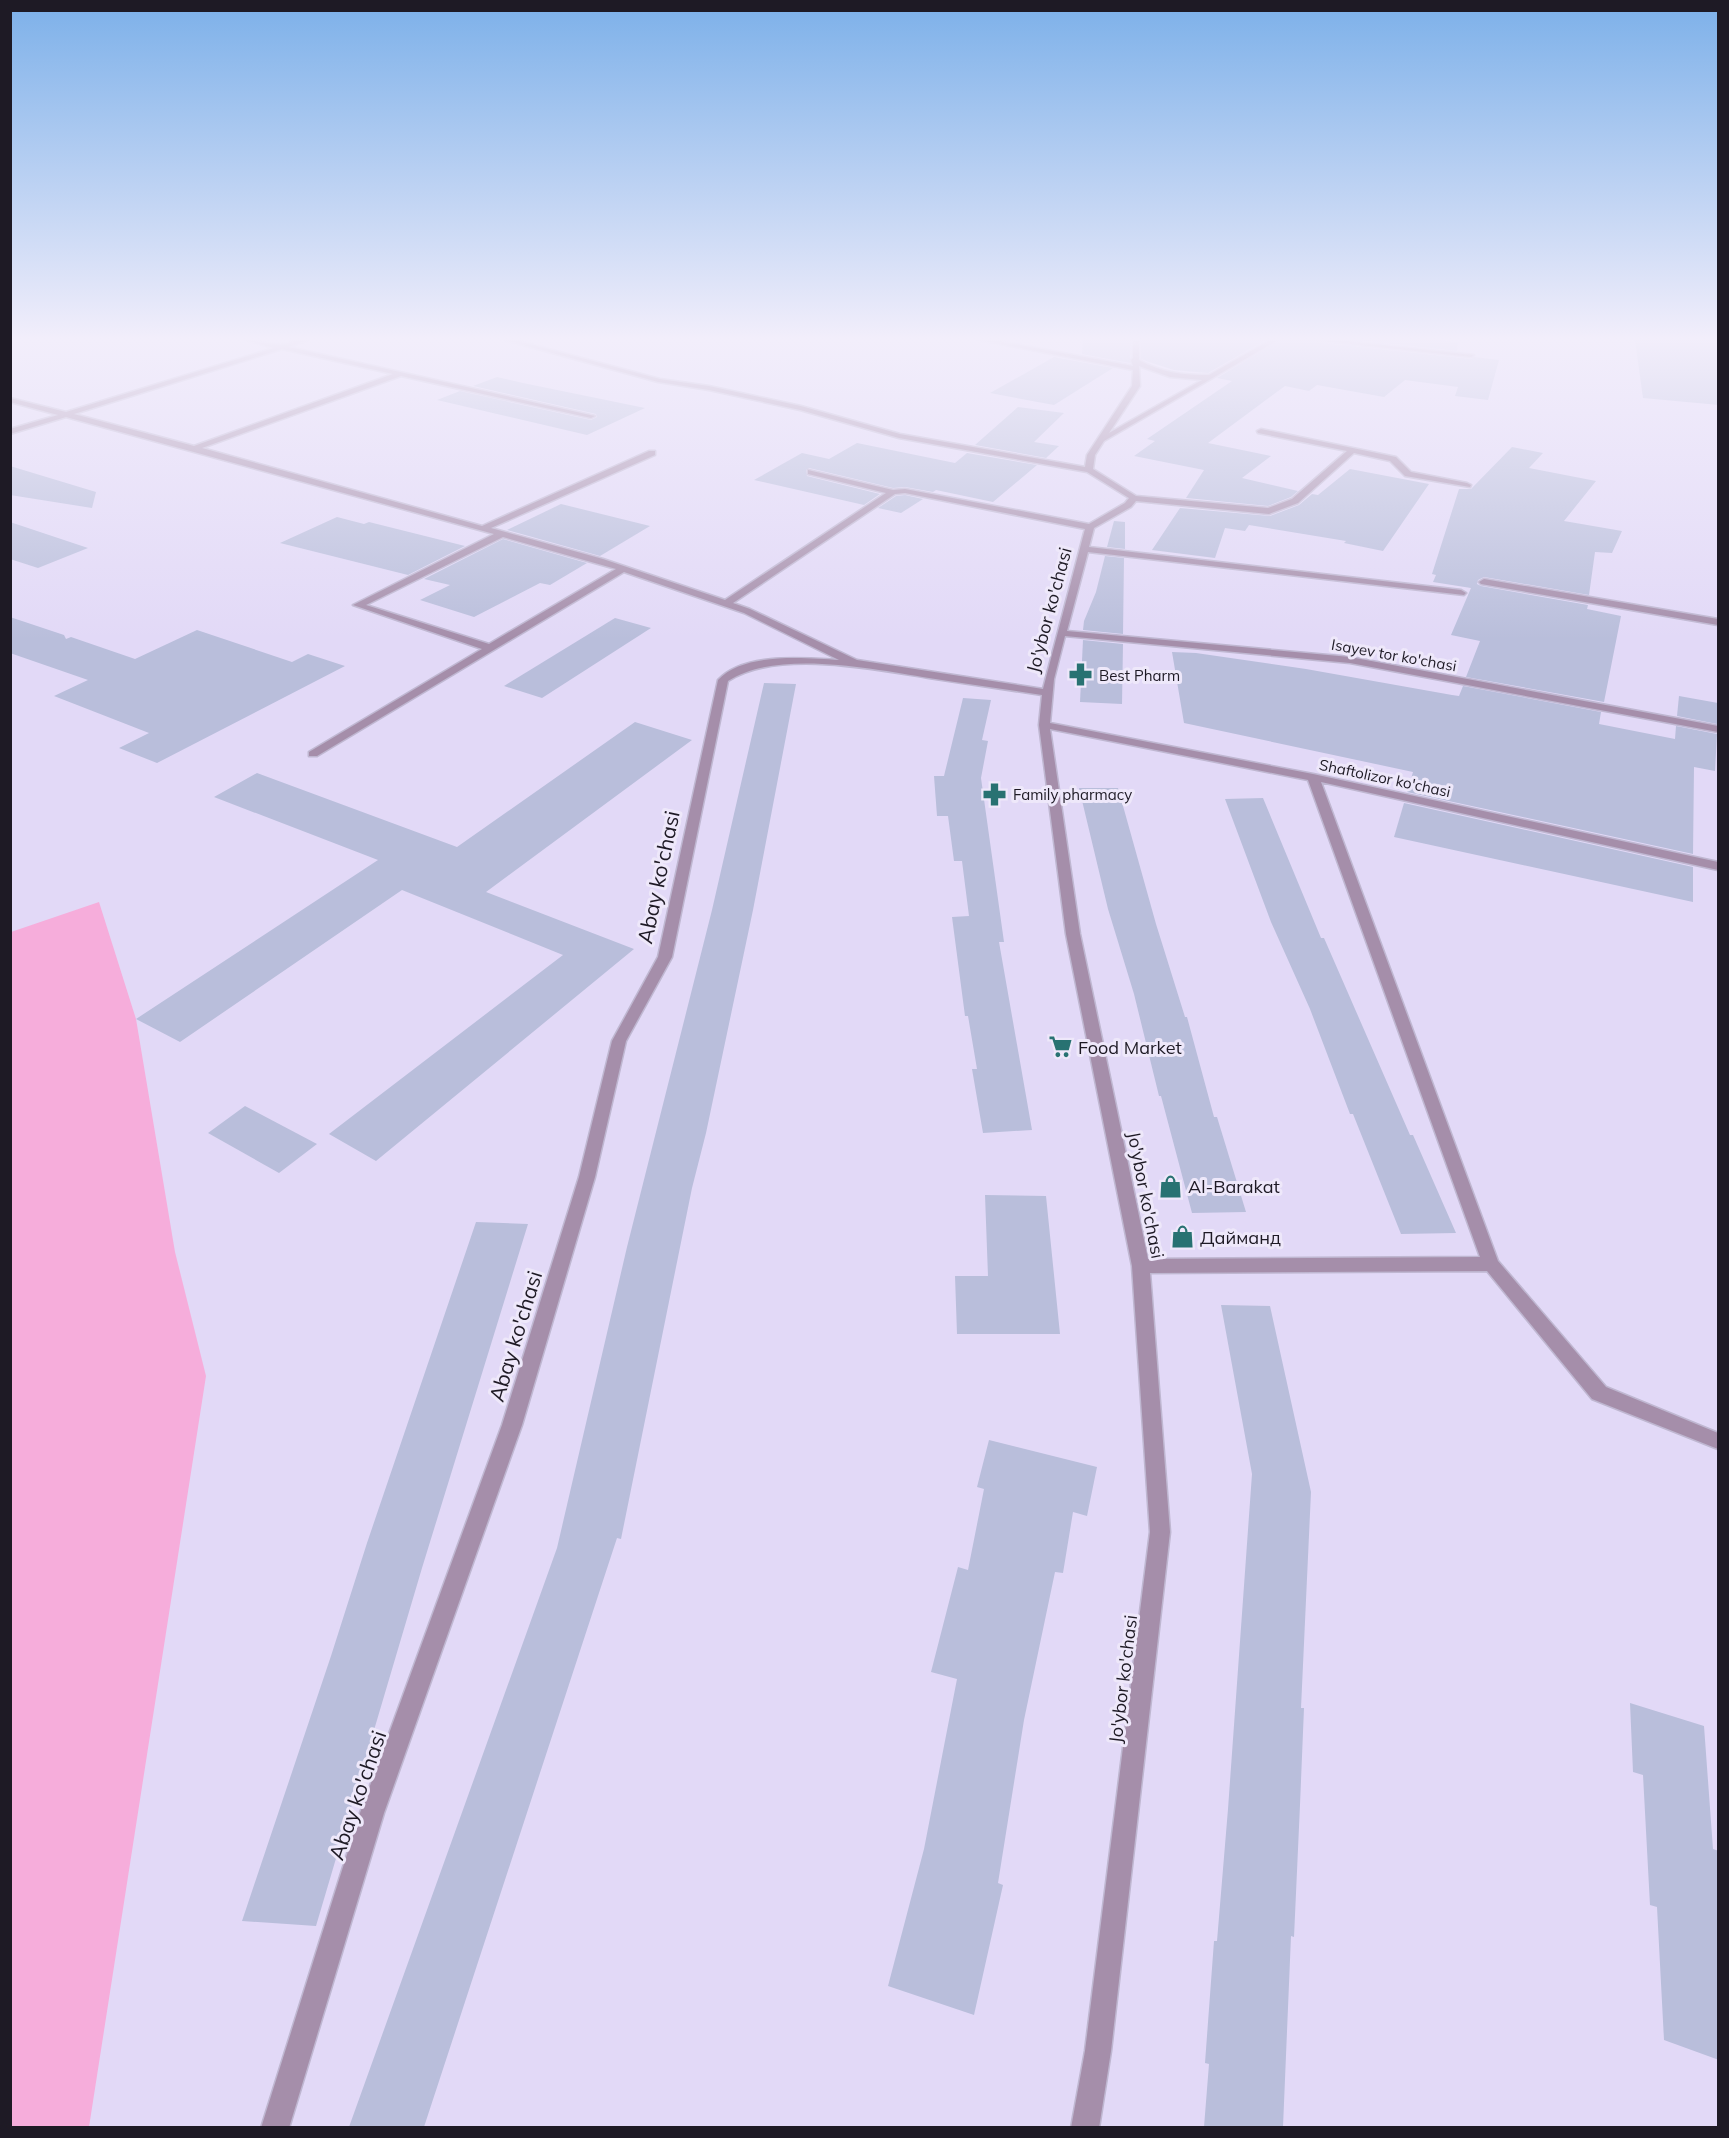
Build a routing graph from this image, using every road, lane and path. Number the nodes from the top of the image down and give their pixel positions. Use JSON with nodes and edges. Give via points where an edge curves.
{"nodes":[{"id":1,"x":162,"y":440,"type":"edge"},
{"id":2,"x":217,"y":440,"type":"edge"},
{"id":3,"x":925,"y":440,"type":"edge"},
{"id":4,"x":1303,"y":440,"type":"edge"},
{"id":5,"x":1101,"y":441,"type":"edge"},
{"id":6,"x":194,"y":448,"type":"junction"},
{"id":7,"x":1353,"y":450,"type":"junction"},
{"id":8,"x":652,"y":453,"type":"dead end"},
{"id":9,"x":1089,"y":470,"type":"junction"},
{"id":10,"x":811,"y":472,"type":"dead end"},
{"id":11,"x":1467,"y":485,"type":"dead end"},
{"id":12,"x":893,"y":492,"type":"junction"},
{"id":13,"x":1134,"y":498,"type":"junction"},
{"id":14,"x":1090,"y":528,"type":"junction"},
{"id":15,"x":482,"y":530,"type":"junction"},
{"id":16,"x":500,"y":535,"type":"junction"},
{"id":17,"x":1086,"y":549,"type":"junction"},
{"id":18,"x":622,"y":569,"type":"junction"},
{"id":19,"x":1484,"y":582,"type":"dead end"},
{"id":20,"x":1461,"y":593,"type":"dead end"},
{"id":21,"x":727,"y":603,"type":"junction"},
{"id":22,"x":1719,"y":622,"type":"edge"},
{"id":23,"x":1061,"y":633,"type":"junction"},
{"id":24,"x":490,"y":648,"type":"junction"},
{"id":25,"x":854,"y":663,"type":"junction"},
{"id":26,"x":1048,"y":693,"type":"junction"},
{"id":27,"x":1044,"y":725,"type":"junction"},
{"id":28,"x":1719,"y":729,"type":"edge"},
{"id":29,"x":313,"y":753,"type":"dead end"},
{"id":30,"x":1312,"y":777,"type":"junction"},
{"id":31,"x":1719,"y":866,"type":"edge"},
{"id":32,"x":1491,"y":1264,"type":"junction"},
{"id":33,"x":1141,"y":1266,"type":"junction"},
{"id":34,"x":1719,"y":1441,"type":"edge"},
{"id":35,"x":275,"y":2127,"type":"edge"},
{"id":36,"x":1085,"y":2127,"type":"edge"}],
"edges":[{"from":1,"to":6,"type":"street"},
{"from":2,"to":6,"type":"street"},
{"from":3,"to":9,"type":"street"},
{"from":4,"to":7,"type":"street"},
{"from":5,"to":9,"type":"street","via":[[1091,455]]},
{"from":6,"to":15,"type":"street"},
{"from":7,"to":11,"type":"street","via":[[1393,459],[1408,474]]},
{"from":7,"to":13,"type":"street","via":[[1295,501],[1269,511]]},
{"from":8,"to":15,"type":"street"},
{"from":9,"to":13,"type":"street"},
{"from":10,"to":12,"type":"street"},
{"from":12,"to":14,"type":"street","via":[[905,491]]},
{"from":12,"to":21,"type":"street"},
{"from":13,"to":14,"type":"street","name":"Jo'ybor ko'chasi"},
{"from":14,"to":17,"type":"street","name":"Jo'ybor ko'chasi"},
{"from":15,"to":16,"type":"street"},
{"from":16,"to":18,"type":"street"},
{"from":16,"to":24,"type":"street","via":[[358,605]]},
{"from":17,"to":20,"type":"street"},
{"from":17,"to":23,"type":"street","name":"Jo'ybor ko'chasi"},
{"from":18,"to":21,"type":"street"},
{"from":18,"to":24,"type":"street"},
{"from":19,"to":22,"type":"street"},
{"from":21,"to":25,"type":"street"},
{"from":23,"to":26,"type":"street","name":"Jo'ybor ko'chasi"},
{"from":23,"to":28,"type":"street","name":"Isayev tor ko'chasi","via":[[1350,660]]},
{"from":24,"to":29,"type":"street"},
{"from":25,"to":26,"type":"street"},
{"from":25,"to":35,"type":"street","name":"Abay ko'chasi","via":[[767,663],[747,666],[723,680],[665,957],[619,1041],[587,1177],[512,1425],[372,1813]]},
{"from":26,"to":27,"type":"street","name":"Jo'ybor ko'chasi"},
{"from":27,"to":30,"type":"street","name":"Shaftolizor ko'chasi"},
{"from":27,"to":33,"type":"street","name":"Jo'ybor ko'chasi","via":[[1073,934]]},
{"from":30,"to":31,"type":"street","name":"Shaftolizor ko'chasi"},
{"from":30,"to":32,"type":"street"},
{"from":32,"to":33,"type":"street"},
{"from":32,"to":34,"type":"street","via":[[1599,1393]]},
{"from":33,"to":36,"type":"street","name":"Jo'ybor ko'chasi","via":[[1160,1532],[1098,2050]]}]}
